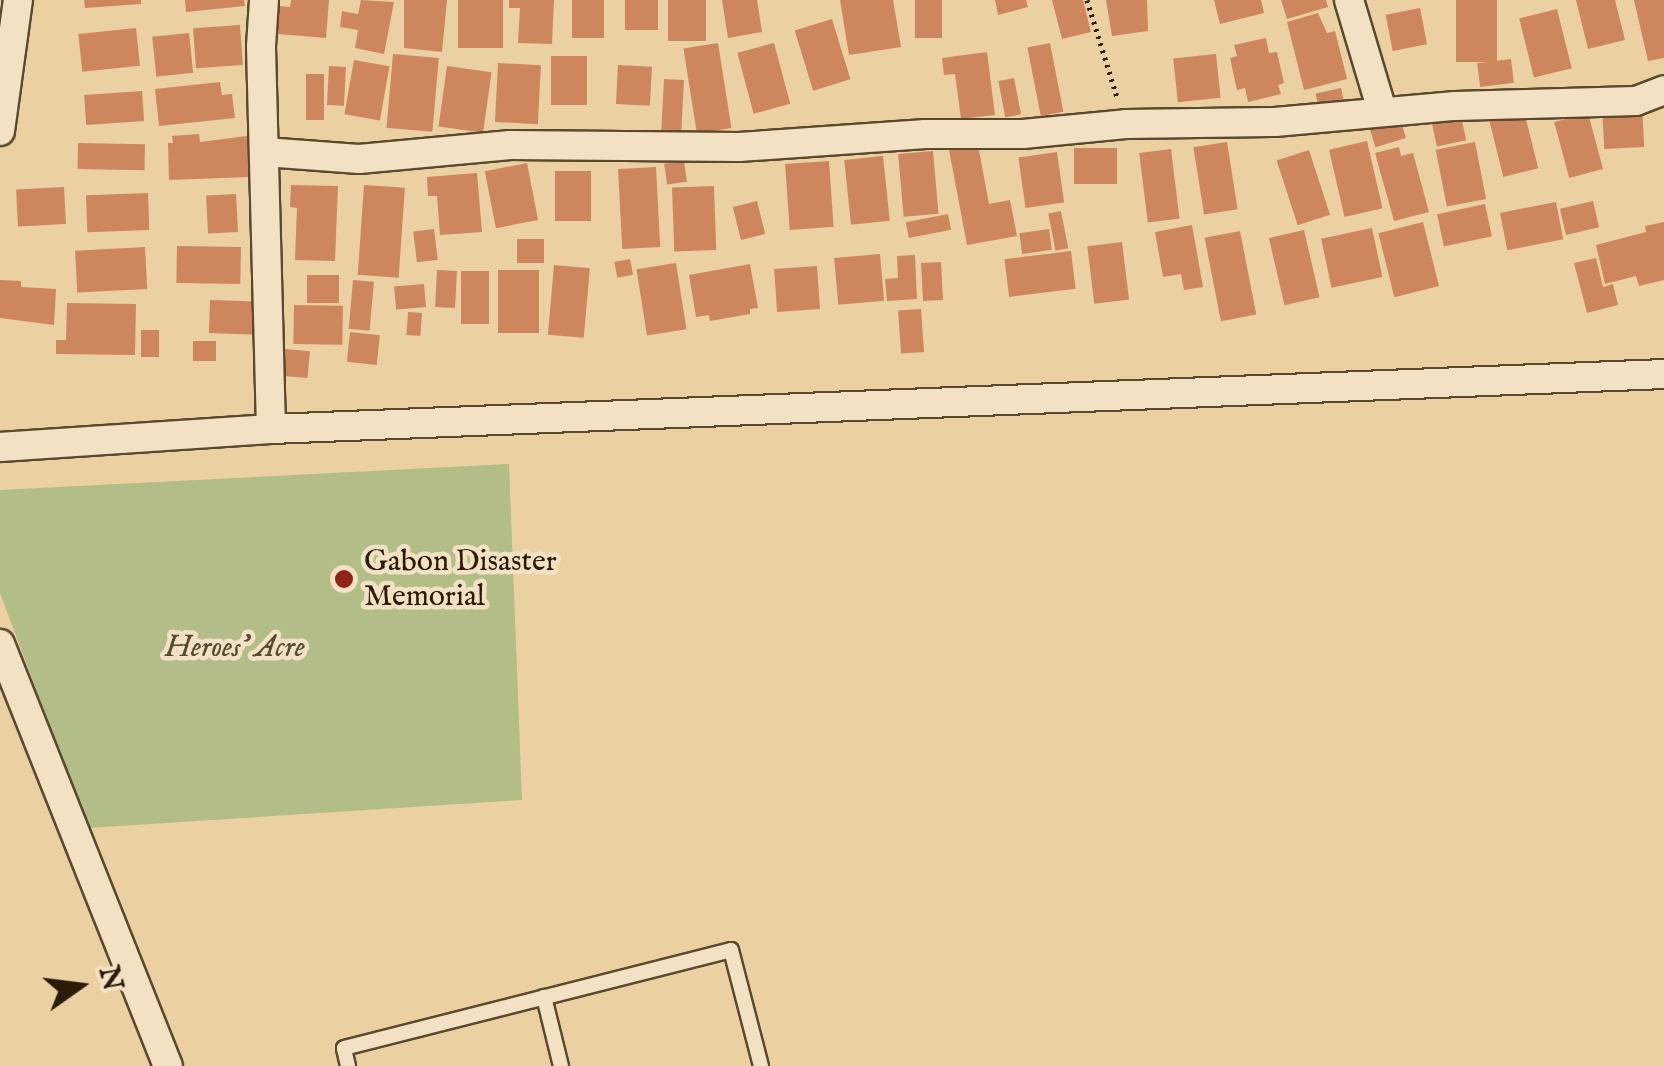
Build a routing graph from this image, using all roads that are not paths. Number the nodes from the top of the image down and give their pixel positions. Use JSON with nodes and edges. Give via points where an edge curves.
{"nodes":[{"id":1,"x":18,"y":0,"type":"edge"},
{"id":2,"x":264,"y":0,"type":"edge"},
{"id":3,"x":1349,"y":0,"type":"edge"},
{"id":4,"x":1664,"y":90,"type":"edge"},
{"id":5,"x":1382,"y":112,"type":"junction"},
{"id":6,"x":0,"y":131,"type":"edge"},
{"id":7,"x":265,"y":152,"type":"junction"},
{"id":8,"x":1664,"y":374,"type":"edge"},
{"id":9,"x":271,"y":429,"type":"junction"},
{"id":10,"x":0,"y":446,"type":"edge"},
{"id":11,"x":0,"y":644,"type":"edge"},
{"id":12,"x":544,"y":997,"type":"junction"},
{"id":13,"x":168,"y":1066,"type":"edge"},
{"id":14,"x":348,"y":1066,"type":"edge"},
{"id":15,"x":561,"y":1066,"type":"edge"},
{"id":16,"x":761,"y":1066,"type":"edge"}],
"edges":[{"from":1,"to":6,"type":"street"},
{"from":2,"to":7,"type":"street"},
{"from":3,"to":5,"type":"street"},
{"from":4,"to":5,"type":"street","via":[[1636,101]]},
{"from":5,"to":7,"type":"street","via":[[1256,124],[1126,124],[739,147],[510,145],[359,159]]},
{"from":7,"to":9,"type":"street"},
{"from":8,"to":9,"type":"street"},
{"from":9,"to":10,"type":"street"},
{"from":11,"to":13,"type":"street"},
{"from":12,"to":14,"type":"lane","via":[[344,1048]]},
{"from":12,"to":15,"type":"lane"},
{"from":12,"to":16,"type":"lane","via":[[732,950]]}]}
